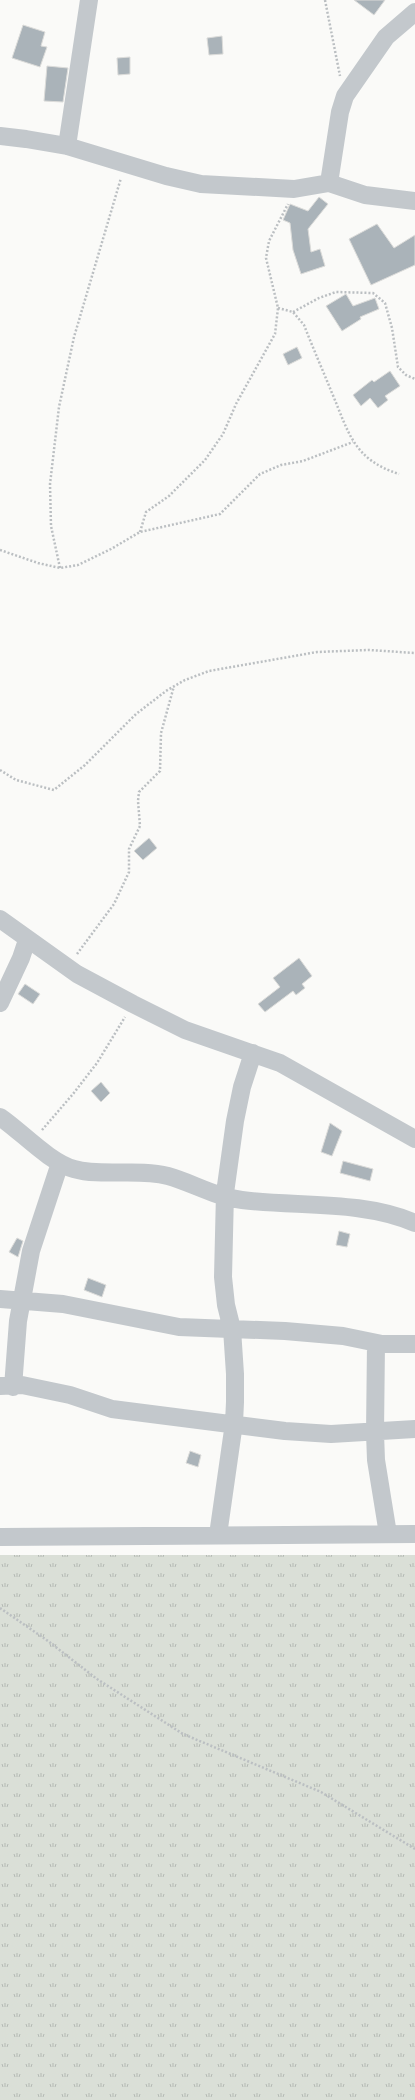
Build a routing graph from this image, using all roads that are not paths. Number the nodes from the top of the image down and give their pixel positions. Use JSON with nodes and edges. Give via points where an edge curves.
{"nodes":[{"id":1,"x":89,"y":0,"type":"edge"},
{"id":2,"x":415,"y":12,"type":"edge"},
{"id":3,"x":0,"y":136,"type":"edge"},
{"id":4,"x":67,"y":146,"type":"junction"},
{"id":5,"x":329,"y":183,"type":"junction"},
{"id":6,"x":415,"y":201,"type":"edge"},
{"id":7,"x":0,"y":919,"type":"edge"},
{"id":8,"x":27,"y":940,"type":"junction"},
{"id":9,"x":0,"y":1003,"type":"edge"},
{"id":10,"x":253,"y":1052,"type":"junction"},
{"id":11,"x":0,"y":1117,"type":"edge"},
{"id":12,"x":415,"y":1139,"type":"edge"},
{"id":13,"x":60,"y":1163,"type":"junction"},
{"id":14,"x":225,"y":1198,"type":"junction"},
{"id":15,"x":415,"y":1223,"type":"edge"},
{"id":16,"x":0,"y":1300,"type":"edge"},
{"id":17,"x":22,"y":1302,"type":"junction"},
{"id":18,"x":232,"y":1329,"type":"junction"},
{"id":19,"x":376,"y":1343,"type":"junction"},
{"id":20,"x":415,"y":1344,"type":"edge"},
{"id":21,"x":6,"y":1386,"type":"edge"},
{"id":22,"x":234,"y":1423,"type":"junction"},
{"id":23,"x":415,"y":1430,"type":"edge"},
{"id":24,"x":375,"y":1433,"type":"junction"},
{"id":25,"x":388,"y":1534,"type":"junction"},
{"id":26,"x":415,"y":1534,"type":"edge"},
{"id":27,"x":218,"y":1535,"type":"junction"},
{"id":28,"x":0,"y":1537,"type":"edge"}],
"edges":[{"from":1,"to":4,"type":"street"},
{"from":2,"to":5,"type":"street","via":[[386,37],[345,96]]},
{"from":3,"to":4,"type":"street"},
{"from":4,"to":5,"type":"street","via":[[201,184],[294,189]]},
{"from":5,"to":6,"type":"street","via":[[365,195]]},
{"from":7,"to":8,"type":"street"},
{"from":8,"to":9,"type":"street"},
{"from":8,"to":10,"type":"street","via":[[70,969],[185,1030]]},
{"from":10,"to":12,"type":"street","via":[[304,1076]]},
{"from":10,"to":14,"type":"street","via":[[235,1121]]},
{"from":11,"to":13,"type":"street"},
{"from":13,"to":14,"type":"street","via":[[88,1171],[134,1171],[166,1175]]},
{"from":13,"to":17,"type":"street","via":[[31,1251]]},
{"from":14,"to":15,"type":"street","via":[[328,1205],[369,1211]]},
{"from":14,"to":18,"type":"street","via":[[223,1277]]},
{"from":16,"to":17,"type":"street"},
{"from":17,"to":18,"type":"street","via":[[63,1304],[179,1327]]},
{"from":17,"to":21,"type":"street"},
{"from":18,"to":19,"type":"street","via":[[292,1331],[343,1336]]},
{"from":18,"to":22,"type":"street","via":[[236,1374]]},
{"from":19,"to":20,"type":"street"},
{"from":19,"to":24,"type":"street"},
{"from":21,"to":22,"type":"street","via":[[22,1385],[70,1395],[112,1409]]},
{"from":22,"to":24,"type":"street","via":[[285,1431]]},
{"from":22,"to":27,"type":"street"},
{"from":23,"to":24,"type":"street"},
{"from":24,"to":25,"type":"street","via":[[376,1460]]},
{"from":25,"to":26,"type":"street"},
{"from":25,"to":27,"type":"street"},
{"from":27,"to":28,"type":"street"}]}
